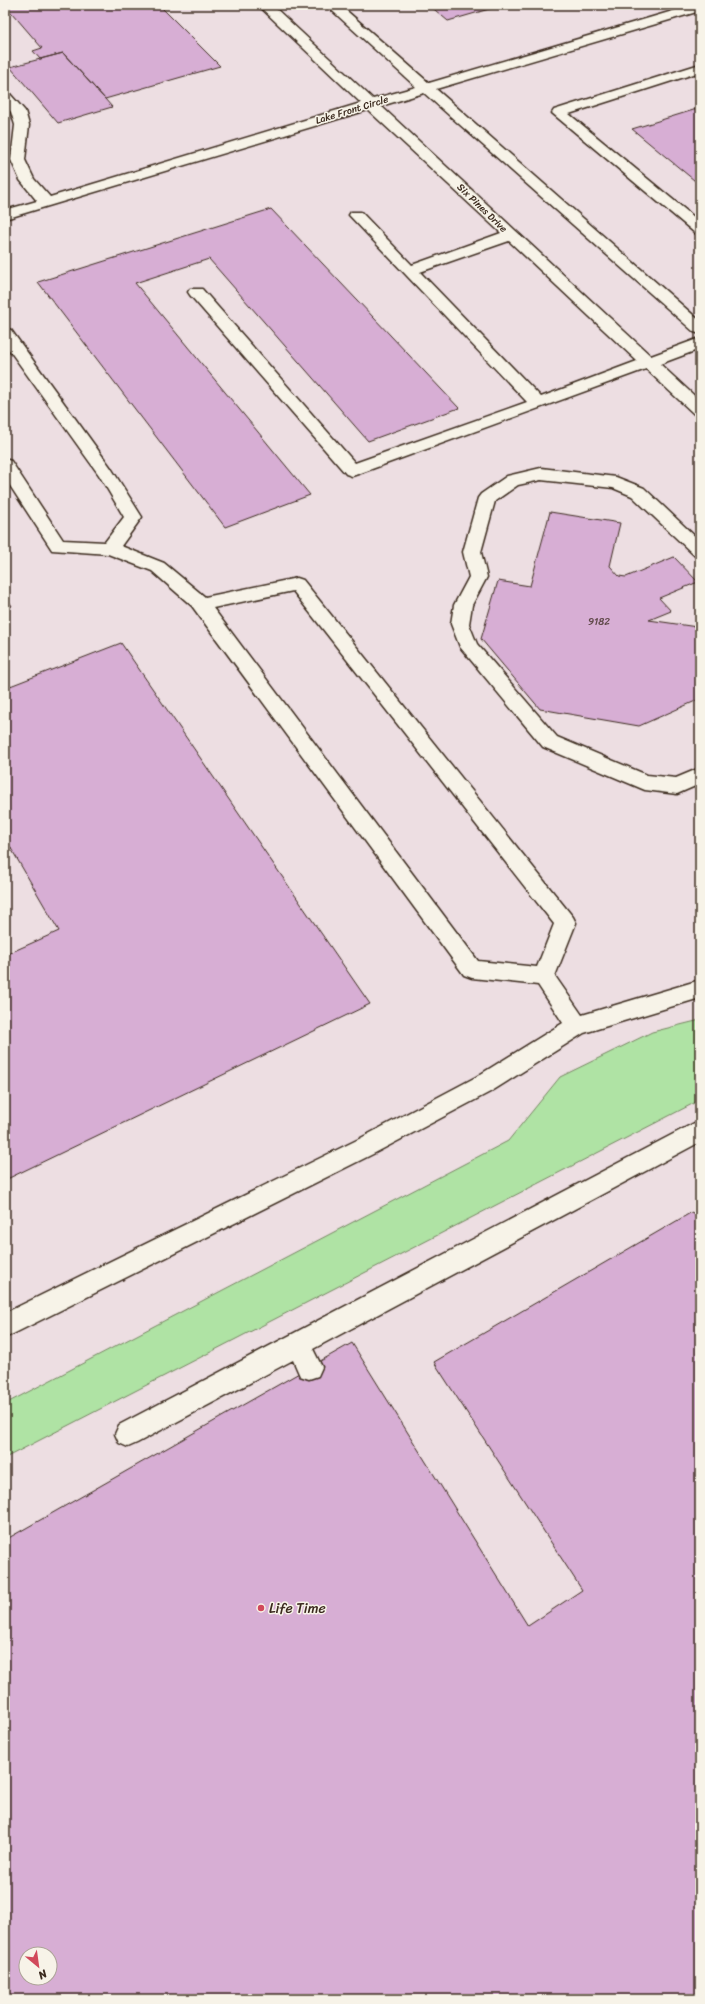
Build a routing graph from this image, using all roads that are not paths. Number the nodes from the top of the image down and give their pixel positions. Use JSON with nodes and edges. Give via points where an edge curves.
{"nodes":[{"id":1,"x":264,"y":5,"type":"edge"},
{"id":2,"x":332,"y":5,"type":"edge"},
{"id":3,"x":700,"y":7,"type":"edge"},
{"id":4,"x":700,"y":68,"type":"edge"},
{"id":5,"x":426,"y":88,"type":"junction"},
{"id":6,"x":5,"y":97,"type":"edge"},
{"id":7,"x":372,"y":104,"type":"junction"},
{"id":8,"x":47,"y":203,"type":"junction"},
{"id":9,"x":5,"y":215,"type":"edge"},
{"id":10,"x":356,"y":215,"type":"dead end"},
{"id":11,"x":700,"y":230,"type":"edge"},
{"id":12,"x":510,"y":235,"type":"junction"},
{"id":13,"x":409,"y":271,"type":"junction"},
{"id":14,"x":196,"y":292,"type":"dead end"},
{"id":15,"x":700,"y":328,"type":"edge"},
{"id":16,"x":5,"y":333,"type":"edge"},
{"id":17,"x":700,"y":343,"type":"edge"},
{"id":18,"x":649,"y":362,"type":"junction"},
{"id":19,"x":538,"y":404,"type":"junction"},
{"id":20,"x":700,"y":410,"type":"edge"},
{"id":21,"x":5,"y":465,"type":"edge"},
{"id":22,"x":110,"y":548,"type":"junction"},
{"id":23,"x":700,"y":551,"type":"edge"},
{"id":24,"x":200,"y":604,"type":"junction"},
{"id":25,"x":700,"y":776,"type":"edge"},
{"id":26,"x":544,"y":977,"type":"junction"},
{"id":27,"x":700,"y":989,"type":"edge"},
{"id":28,"x":577,"y":1026,"type":"junction"},
{"id":29,"x":700,"y":1130,"type":"edge"},
{"id":30,"x":5,"y":1326,"type":"edge"},
{"id":31,"x":298,"y":1344,"type":"junction"},
{"id":32,"x":309,"y":1367,"type":"dead end"},
{"id":33,"x":128,"y":1434,"type":"dead end"}],
"edges":[{"from":1,"to":7,"type":"street","name":"Six Pines Drive"},
{"from":2,"to":5,"type":"street"},
{"from":3,"to":5,"type":"street","name":"Lake Front Circle"},
{"from":4,"to":11,"type":"street","via":[[559,113]]},
{"from":5,"to":7,"type":"street","name":"Lake Front Circle"},
{"from":5,"to":15,"type":"street"},
{"from":6,"to":8,"type":"street","via":[[18,111],[22,125],[18,160],[27,180]]},
{"from":7,"to":8,"type":"street","name":"Lake Front Circle"},
{"from":7,"to":12,"type":"street","name":"Six Pines Drive"},
{"from":8,"to":9,"type":"street","name":"Lake Front Circle"},
{"from":10,"to":13,"type":"street"},
{"from":12,"to":13,"type":"street"},
{"from":12,"to":18,"type":"street","name":"Six Pines Drive"},
{"from":13,"to":19,"type":"street"},
{"from":14,"to":19,"type":"street","via":[[352,470]]},
{"from":16,"to":22,"type":"street","via":[[105,472],[133,517]]},
{"from":17,"to":18,"type":"street"},
{"from":18,"to":19,"type":"street"},
{"from":18,"to":20,"type":"street","name":"Six Pines Drive"},
{"from":21,"to":22,"type":"street","via":[[58,546]]},
{"from":22,"to":24,"type":"street","via":[[158,566]]},
{"from":23,"to":25,"type":"street","via":[[638,492],[616,483],[541,474],[513,480],[487,498],[472,552],[478,577],[463,605],[460,624],[469,647],[550,742],[645,782],[677,786]]},
{"from":24,"to":26,"type":"street","via":[[472,969]]},
{"from":24,"to":26,"type":"street","via":[[297,584],[565,923]]},
{"from":26,"to":28,"type":"street"},
{"from":27,"to":28,"type":"street"},
{"from":28,"to":30,"type":"street","via":[[484,1084],[367,1146]]},
{"from":29,"to":31,"type":"street"},
{"from":31,"to":32,"type":"street"},
{"from":31,"to":33,"type":"street"}]}
